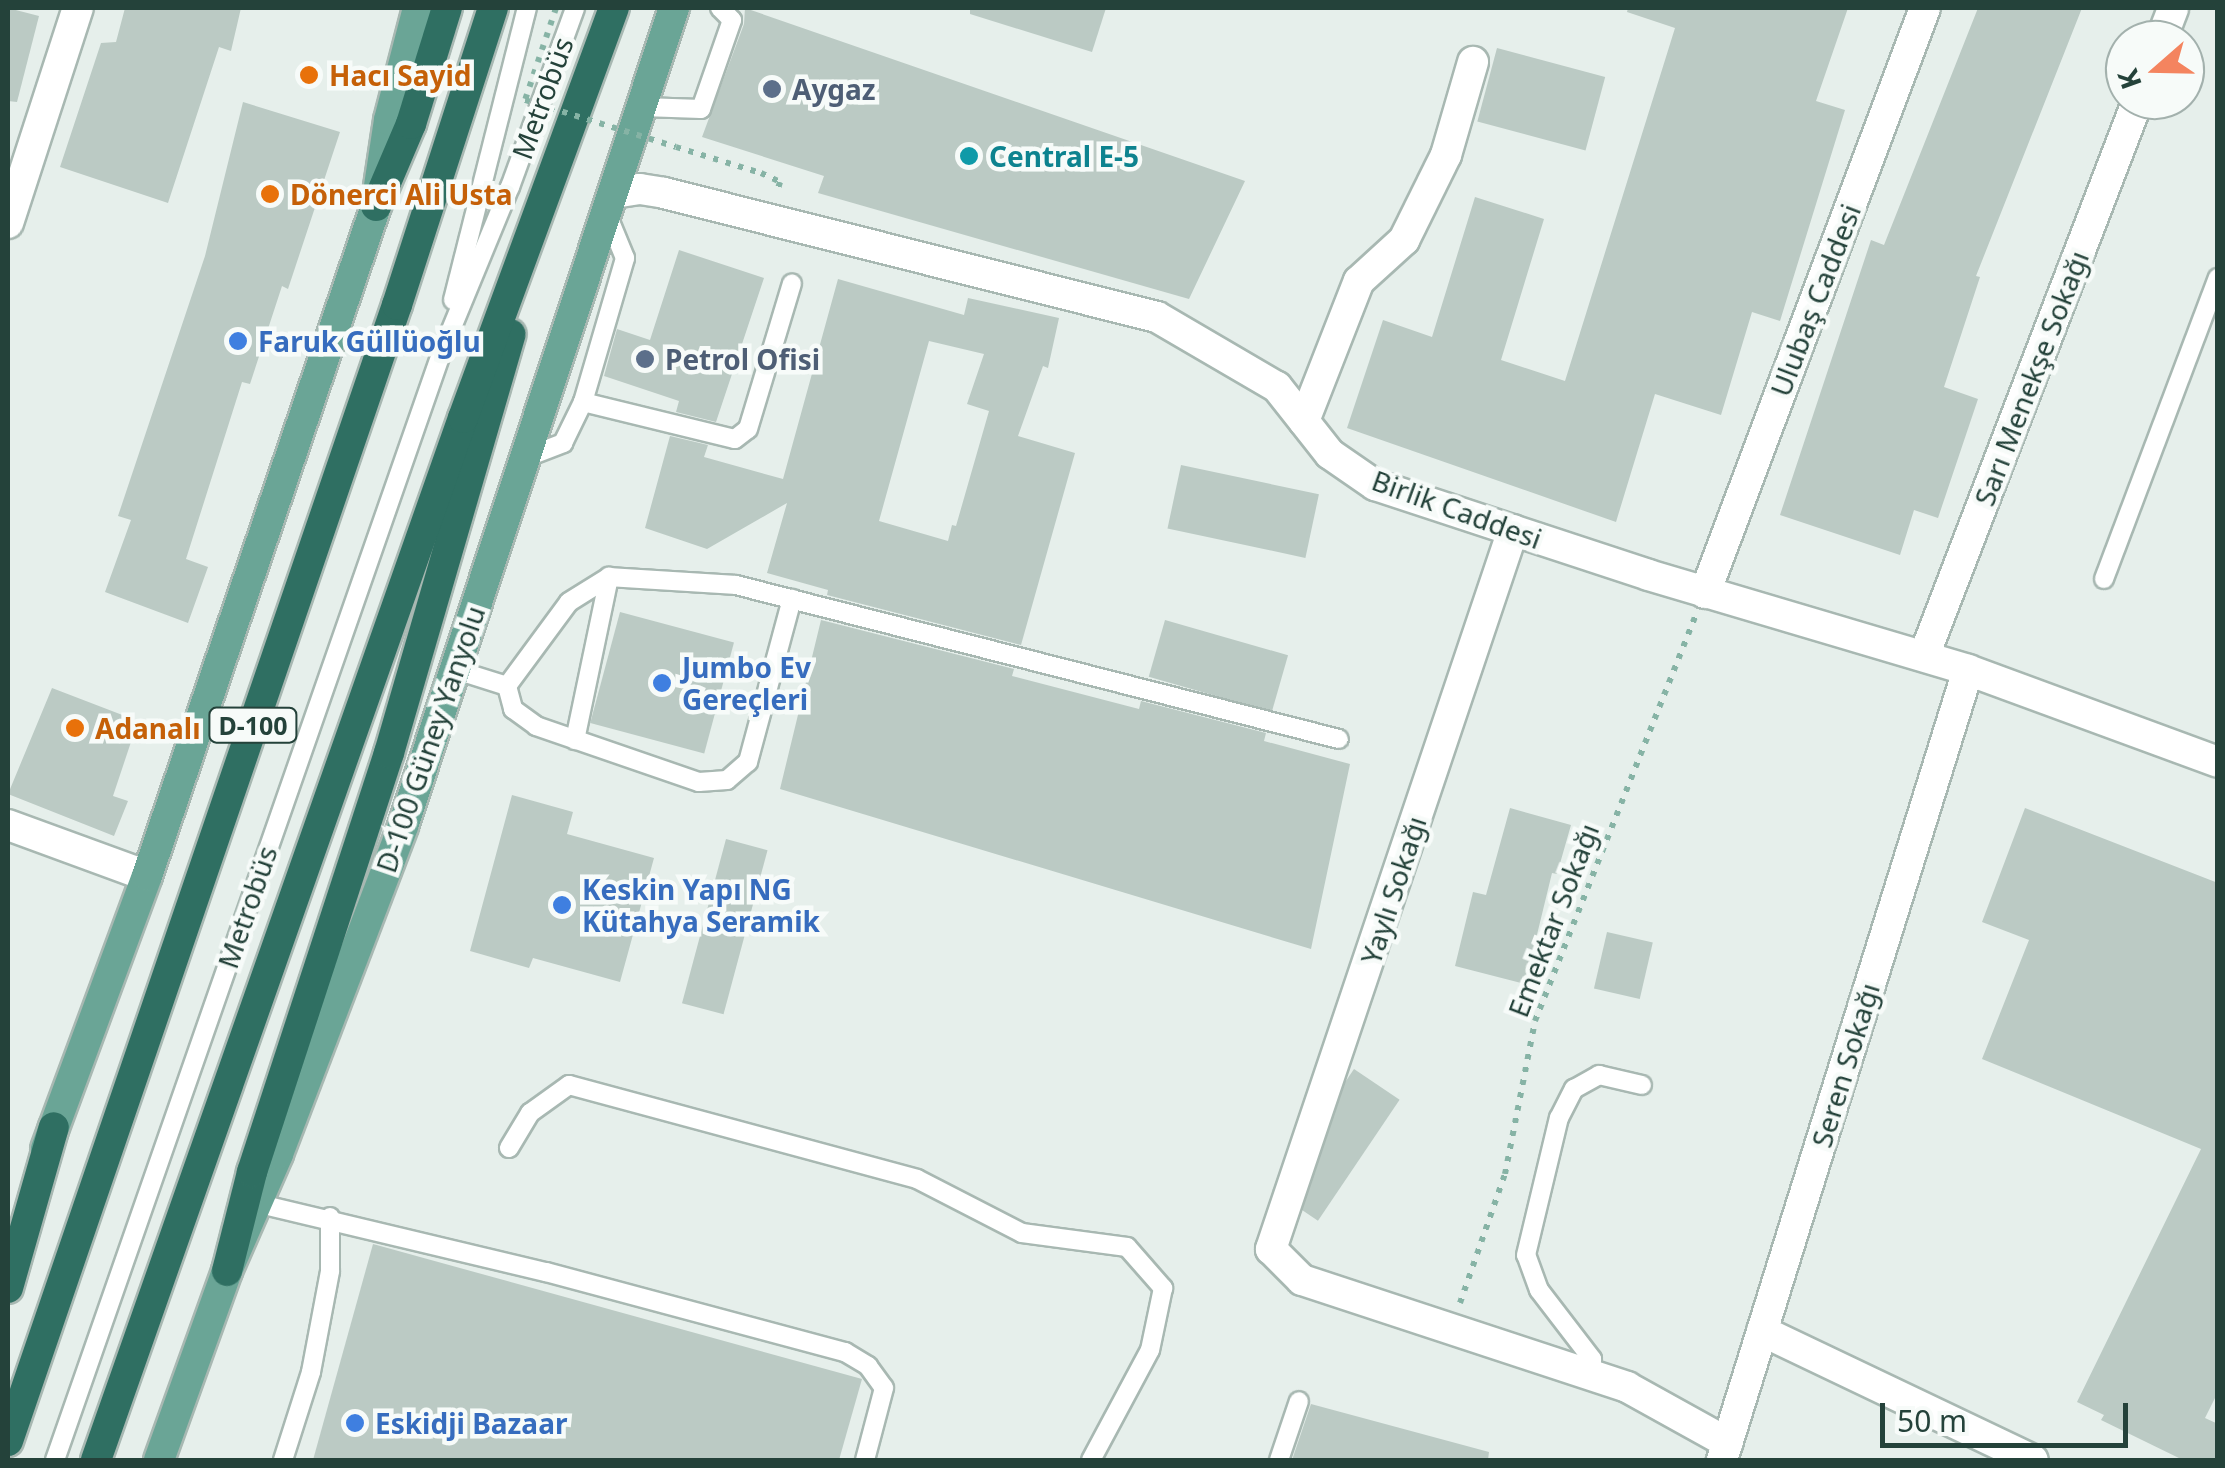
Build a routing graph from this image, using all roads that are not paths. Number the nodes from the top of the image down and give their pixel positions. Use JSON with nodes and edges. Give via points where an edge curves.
{"nodes":[{"id":1,"x":78,"y":8,"type":"edge"},
{"id":2,"x":418,"y":8,"type":"edge"},
{"id":3,"x":447,"y":8,"type":"edge"},
{"id":4,"x":493,"y":8,"type":"edge"},
{"id":5,"x":526,"y":8,"type":"edge"},
{"id":6,"x":575,"y":8,"type":"edge"},
{"id":7,"x":614,"y":8,"type":"edge"},
{"id":8,"x":674,"y":8,"type":"edge"},
{"id":9,"x":720,"y":8,"type":"edge"},
{"id":10,"x":1925,"y":8,"type":"edge"},
{"id":11,"x":1472,"y":62,"type":"dead end"},
{"id":12,"x":642,"y":106,"type":"junction"},
{"id":13,"x":2130,"y":120,"type":"edge"},
{"id":14,"x":542,"y":199,"type":"junction"},
{"id":15,"x":610,"y":203,"type":"junction"},
{"id":16,"x":376,"y":206,"type":"junction"},
{"id":17,"x":8,"y":223,"type":"edge"},
{"id":18,"x":2218,"y":278,"type":"edge"},
{"id":19,"x":792,"y":283,"type":"dead end"},
{"id":20,"x":441,"y":354,"type":"junction"},
{"id":21,"x":583,"y":402,"type":"junction"},
{"id":22,"x":1304,"y":421,"type":"junction"},
{"id":23,"x":527,"y":457,"type":"junction"},
{"id":24,"x":1513,"y":530,"type":"junction"},
{"id":25,"x":610,"y":577,"type":"junction"},
{"id":26,"x":2104,"y":579,"type":"dead end"},
{"id":27,"x":1705,"y":593,"type":"junction"},
{"id":28,"x":792,"y":600,"type":"junction"},
{"id":29,"x":1924,"y":656,"type":"junction"},
{"id":30,"x":453,"y":670,"type":"junction"},
{"id":31,"x":1968,"y":670,"type":"junction"},
{"id":32,"x":506,"y":686,"type":"junction"},
{"id":33,"x":1339,"y":739,"type":"dead end"},
{"id":34,"x":575,"y":740,"type":"junction"},
{"id":35,"x":2218,"y":762,"type":"edge"},
{"id":36,"x":8,"y":825,"type":"edge"},
{"id":37,"x":147,"y":876,"type":"junction"},
{"id":38,"x":1642,"y":1085,"type":"dead end"},
{"id":39,"x":54,"y":1126,"type":"junction"},
{"id":40,"x":509,"y":1148,"type":"dead end"},
{"id":41,"x":256,"y":1203,"type":"junction"},
{"id":42,"x":330,"y":1217,"type":"junction"},
{"id":43,"x":8,"y":1250,"type":"edge"},
{"id":44,"x":227,"y":1271,"type":"junction"},
{"id":45,"x":8,"y":1288,"type":"edge"},
{"id":46,"x":1762,"y":1331,"type":"junction"},
{"id":47,"x":1591,"y":1375,"type":"junction"},
{"id":48,"x":1299,"y":1400,"type":"dead end"},
{"id":49,"x":8,"y":1441,"type":"edge"},
{"id":50,"x":1725,"y":1452,"type":"edge"},
{"id":51,"x":54,"y":1460,"type":"edge"},
{"id":52,"x":96,"y":1460,"type":"edge"},
{"id":53,"x":159,"y":1460,"type":"edge"},
{"id":54,"x":283,"y":1460,"type":"edge"},
{"id":55,"x":865,"y":1460,"type":"edge"},
{"id":56,"x":1091,"y":1460,"type":"edge"},
{"id":57,"x":1279,"y":1460,"type":"edge"},
{"id":58,"x":2033,"y":1460,"type":"edge"}],
"edges":[{"from":1,"to":17,"type":"street"},
{"from":2,"to":16,"type":"main road","via":[[389,120]]},
{"from":3,"to":16,"type":"highway","via":[[411,124]]},
{"from":4,"to":49,"type":"highway","number":"D-100"},
{"from":5,"to":20,"type":"lane","name":"Metrobüs"},
{"from":6,"to":20,"type":"lane","name":"Metrobüs"},
{"from":7,"to":14,"type":"highway"},
{"from":8,"to":12,"type":"main road","name":"D-100 Güney Yanyolu"},
{"from":9,"to":12,"type":"lane","via":[[732,20],[701,109]]},
{"from":10,"to":27,"type":"street","name":"Ulubaş Caddesi"},
{"from":11,"to":22,"type":"street","via":[[1446,155],[1404,240],[1359,281]]},
{"from":12,"to":15,"type":"main road","name":"D-100 Güney Yanyolu"},
{"from":13,"to":29,"type":"street","name":"Sarı Menekşe Sokağı"},
{"from":14,"to":44,"type":"highway","via":[[498,388],[389,753],[252,1172]]},
{"from":14,"to":52,"type":"highway"},
{"from":15,"to":21,"type":"lane","via":[[625,258]]},
{"from":15,"to":22,"type":"street","name":"Birlik Caddesi","via":[[640,189],[664,193],[1157,318],[1278,388]]},
{"from":15,"to":23,"type":"main road","name":"D-100 Güney Yanyolu"},
{"from":16,"to":37,"type":"main road"},
{"from":18,"to":26,"type":"lane"},
{"from":19,"to":21,"type":"lane","via":[[748,429],[736,439]]},
{"from":20,"to":51,"type":"lane","name":"Metrobüs"},
{"from":21,"to":23,"type":"lane","via":[[562,443]]},
{"from":22,"to":24,"type":"street","name":"Birlik Caddesi","via":[[1330,454],[1375,485]]},
{"from":23,"to":30,"type":"main road","name":"D-100 Güney Yanyolu"},
{"from":24,"to":27,"type":"street","name":"Birlik Caddesi"},
{"from":24,"to":47,"type":"street","name":"Yaylı Sokağı","via":[[1271,1250],[1302,1280]]},
{"from":25,"to":28,"type":"lane","via":[[736,585]]},
{"from":25,"to":32,"type":"lane","via":[[569,602]]},
{"from":25,"to":34,"type":"lane"},
{"from":27,"to":29,"type":"street","name":"Birlik Caddesi"},
{"from":28,"to":33,"type":"lane"},
{"from":28,"to":34,"type":"lane","via":[[748,762],[727,780],[699,782]]},
{"from":29,"to":31,"type":"street","name":"Birlik Caddesi"},
{"from":30,"to":32,"type":"lane"},
{"from":30,"to":41,"type":"main road","name":"D-100 Güney Yanyolu","via":[[404,826]]},
{"from":31,"to":35,"type":"street","name":"Birlik Caddesi"},
{"from":31,"to":46,"type":"street","name":"Seren Sokağı"},
{"from":32,"to":34,"type":"lane","via":[[513,708],[536,726]]},
{"from":36,"to":37,"type":"street"},
{"from":37,"to":39,"type":"main road"},
{"from":38,"to":47,"type":"lane","via":[[1599,1075],[1574,1089],[1559,1118],[1526,1255],[1540,1290],[1592,1359]]},
{"from":39,"to":43,"type":"main road"},
{"from":39,"to":45,"type":"highway"},
{"from":40,"to":56,"type":"lane","via":[[530,1113],[569,1086],[918,1180],[1022,1233],[1127,1247],[1163,1288],[1150,1350]]},
{"from":41,"to":42,"type":"lane"},
{"from":41,"to":44,"type":"main road","name":"D-100 Güney Yanyolu"},
{"from":42,"to":54,"type":"lane","via":[[330,1271],[311,1372]]},
{"from":42,"to":55,"type":"lane","via":[[845,1352],[868,1366],[884,1388]]},
{"from":44,"to":53,"type":"main road","name":"D-100 Güney Yanyolu"},
{"from":46,"to":50,"type":"street","name":"Seren Sokağı"},
{"from":46,"to":58,"type":"street"},
{"from":47,"to":50,"type":"street","via":[[1627,1387]]},
{"from":48,"to":57,"type":"lane"}]}
